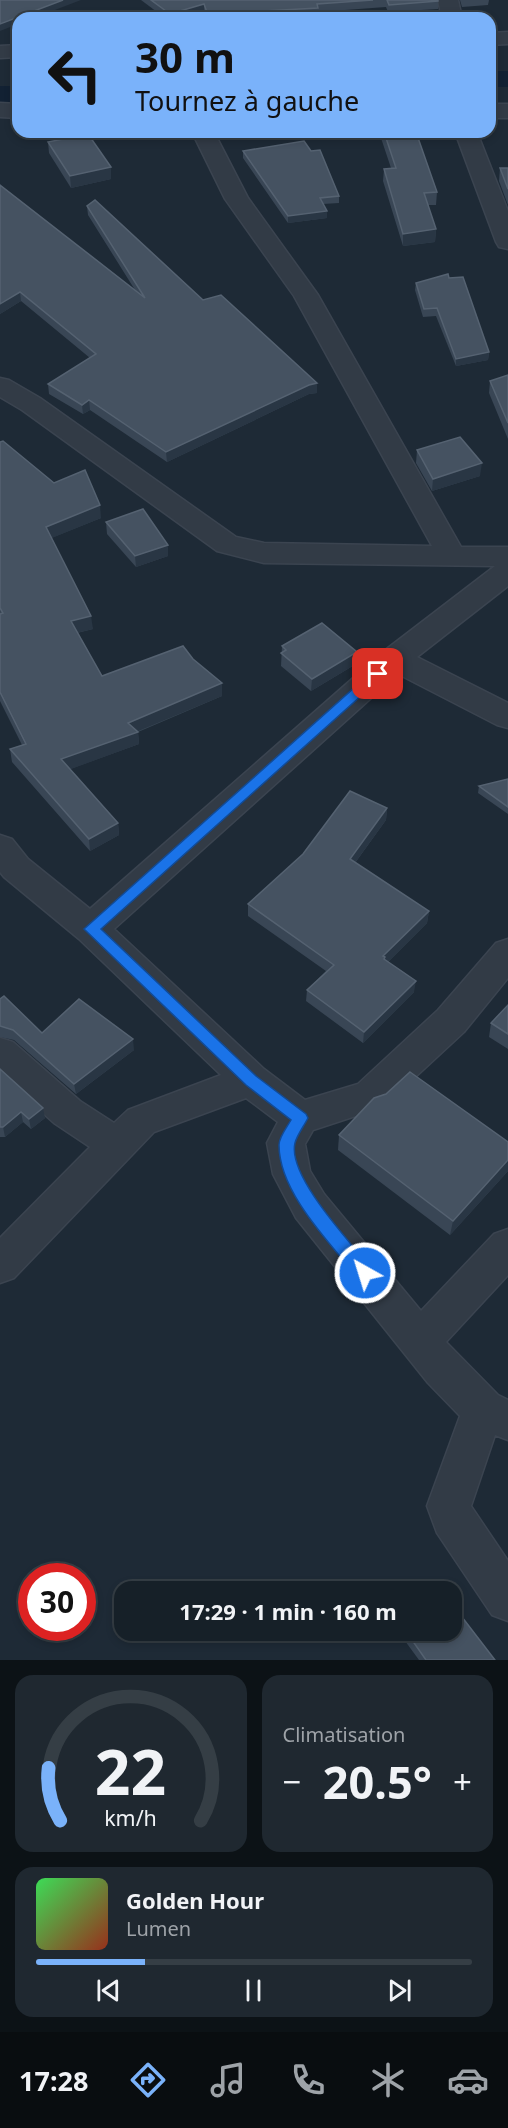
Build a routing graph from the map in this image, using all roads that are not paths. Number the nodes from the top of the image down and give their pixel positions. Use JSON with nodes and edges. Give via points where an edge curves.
{"nodes":[{"id":1,"x":206,"y":138,"type":"edge"},
{"id":2,"x":468,"y":138,"type":"edge"},
{"id":3,"x":508,"y":242,"type":"edge"},
{"id":4,"x":0,"y":386,"type":"edge"},
{"id":5,"x":451,"y":555,"type":"junction"},
{"id":6,"x":508,"y":557,"type":"edge"},
{"id":7,"x":508,"y":571,"type":"edge"},
{"id":8,"x":395,"y":659,"type":"junction"},
{"id":9,"x":508,"y":717,"type":"edge"},
{"id":10,"x":0,"y":848,"type":"edge"},
{"id":11,"x":92,"y":929,"type":"junction"},
{"id":12,"x":508,"y":953,"type":"edge"},
{"id":13,"x":0,"y":1053,"type":"edge"},
{"id":14,"x":251,"y":1080,"type":"junction"},
{"id":15,"x":300,"y":1118,"type":"junction"},
{"id":16,"x":117,"y":1145,"type":"junction"},
{"id":17,"x":508,"y":1247,"type":"edge"},
{"id":18,"x":0,"y":1265,"type":"edge"},
{"id":19,"x":420,"y":1341,"type":"junction"},
{"id":20,"x":495,"y":1415,"type":"edge"},
{"id":21,"x":508,"y":1599,"type":"edge"}],
"edges":[{"from":1,"to":5,"type":"street","via":[[237,199],[306,295]]},
{"from":2,"to":3,"type":"street"},
{"from":4,"to":5,"type":"street","via":[[227,544],[264,554]]},
{"from":5,"to":6,"type":"street"},
{"from":7,"to":8,"type":"street"},
{"from":8,"to":9,"type":"street"},
{"from":8,"to":11,"type":"street"},
{"from":10,"to":11,"type":"street","via":[[16,868]]},
{"from":11,"to":14,"type":"street"},
{"from":12,"to":15,"type":"street","via":[[451,1021],[370,1096]]},
{"from":13,"to":16,"type":"street","via":[[67,1112]]},
{"from":14,"to":15,"type":"street"},
{"from":14,"to":16,"type":"street","via":[[141,1121]]},
{"from":15,"to":19,"type":"street","via":[[286,1143],[292,1174],[310,1206]]},
{"from":16,"to":18,"type":"street"},
{"from":17,"to":19,"type":"street"},
{"from":19,"to":20,"type":"street"},
{"from":20,"to":21,"type":"street","via":[[449,1506],[453,1518]]}]}
